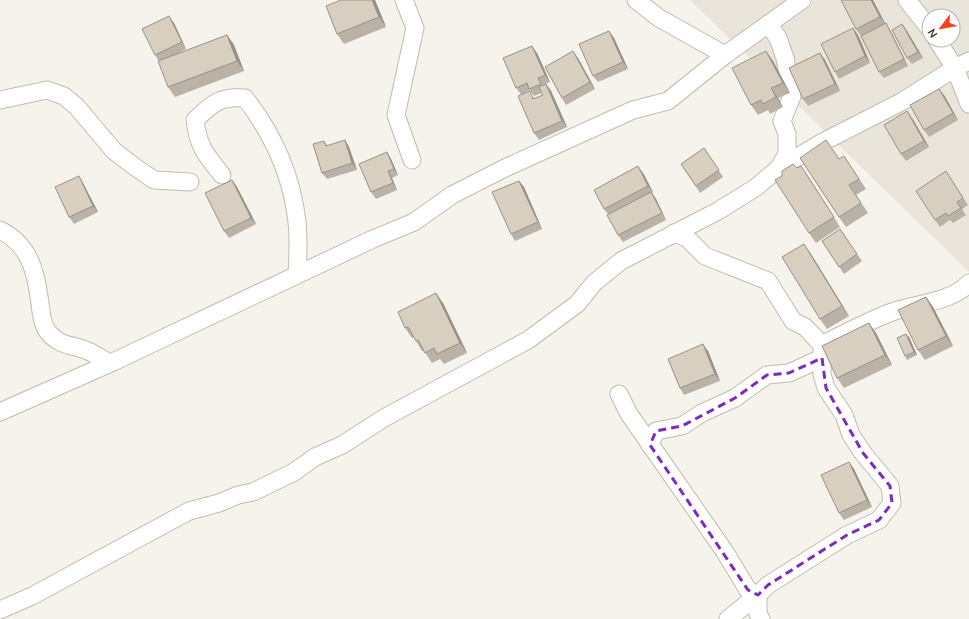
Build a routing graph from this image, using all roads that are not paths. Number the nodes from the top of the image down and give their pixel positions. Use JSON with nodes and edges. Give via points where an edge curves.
{"nodes":[{"id":1,"x":404,"y":0,"type":"edge"},
{"id":2,"x":636,"y":0,"type":"edge"},
{"id":3,"x":802,"y":0,"type":"edge"},
{"id":4,"x":907,"y":0,"type":"edge"},
{"id":5,"x":921,"y":18,"type":"edge"},
{"id":6,"x":768,"y":24,"type":"junction"},
{"id":7,"x":945,"y":48,"type":"edge"},
{"id":8,"x":725,"y":54,"type":"junction"},
{"id":9,"x":962,"y":64,"type":"edge"},
{"id":10,"x":0,"y":100,"type":"edge"},
{"id":11,"x":969,"y":104,"type":"edge"},
{"id":12,"x":412,"y":160,"type":"dead end"},
{"id":13,"x":779,"y":168,"type":"junction"},
{"id":14,"x":222,"y":175,"type":"dead end"},
{"id":15,"x":190,"y":182,"type":"dead end"},
{"id":16,"x":0,"y":230,"type":"edge"},
{"id":17,"x":674,"y":233,"type":"junction"},
{"id":18,"x":297,"y":275,"type":"junction"},
{"id":19,"x":969,"y":283,"type":"edge"},
{"id":20,"x":822,"y":352,"type":"junction"},
{"id":21,"x":109,"y":363,"type":"junction"},
{"id":22,"x":619,"y":394,"type":"dead end"},
{"id":23,"x":0,"y":412,"type":"edge"},
{"id":24,"x":650,"y":444,"type":"junction"},
{"id":25,"x":758,"y":595,"type":"junction"},
{"id":26,"x":0,"y":610,"type":"edge"},
{"id":27,"x":728,"y":619,"type":"edge"},
{"id":28,"x":761,"y":619,"type":"edge"}],
"edges":[{"from":1,"to":12,"type":"street","via":[[415,28],[396,115]]},
{"from":2,"to":8,"type":"street","via":[[659,18]]},
{"from":3,"to":6,"type":"street"},
{"from":4,"to":5,"type":"street"},
{"from":6,"to":8,"type":"street"},
{"from":6,"to":13,"type":"street","via":[[778,38],[785,58],[792,96],[782,121],[787,134],[787,154]]},
{"from":7,"to":9,"type":"street"},
{"from":8,"to":18,"type":"street","via":[[668,101],[633,110],[512,165],[452,195],[414,222]]},
{"from":9,"to":11,"type":"street"},
{"from":9,"to":13,"type":"street","via":[[903,101],[821,143]]},
{"from":10,"to":15,"type":"street","via":[[47,90],[64,96],[77,107],[114,150],[135,168],[154,180]]},
{"from":13,"to":17,"type":"street","via":[[755,188],[718,211]]},
{"from":14,"to":18,"type":"street","via":[[205,154],[197,138],[195,120],[213,102],[231,97],[245,98],[268,133],[283,164],[297,222]]},
{"from":16,"to":21,"type":"street","via":[[12,236],[21,246],[34,270],[46,331],[58,343],[88,351]]},
{"from":17,"to":20,"type":"street","via":[[687,238],[705,256],[768,281],[794,321],[805,327]]},
{"from":17,"to":26,"type":"street","via":[[621,261],[594,283],[577,304],[528,340],[384,418],[342,446],[315,457],[294,472],[253,492],[189,511],[32,596]]},
{"from":18,"to":21,"type":"street"},
{"from":19,"to":20,"type":"street","via":[[950,296],[893,312],[848,331]]},
{"from":20,"to":24,"type":"street","via":[[789,373],[767,375],[734,398],[682,426],[656,431]]},
{"from":20,"to":25,"type":"street","via":[[822,374],[826,388],[844,415],[851,435],[890,486],[892,503],[879,520],[847,534],[768,585]]},
{"from":21,"to":23,"type":"street"},
{"from":22,"to":24,"type":"street","via":[[629,414]]},
{"from":24,"to":25,"type":"street","via":[[725,552],[748,590]]},
{"from":25,"to":27,"type":"street"},
{"from":25,"to":28,"type":"street","via":[[758,614]]}]}
